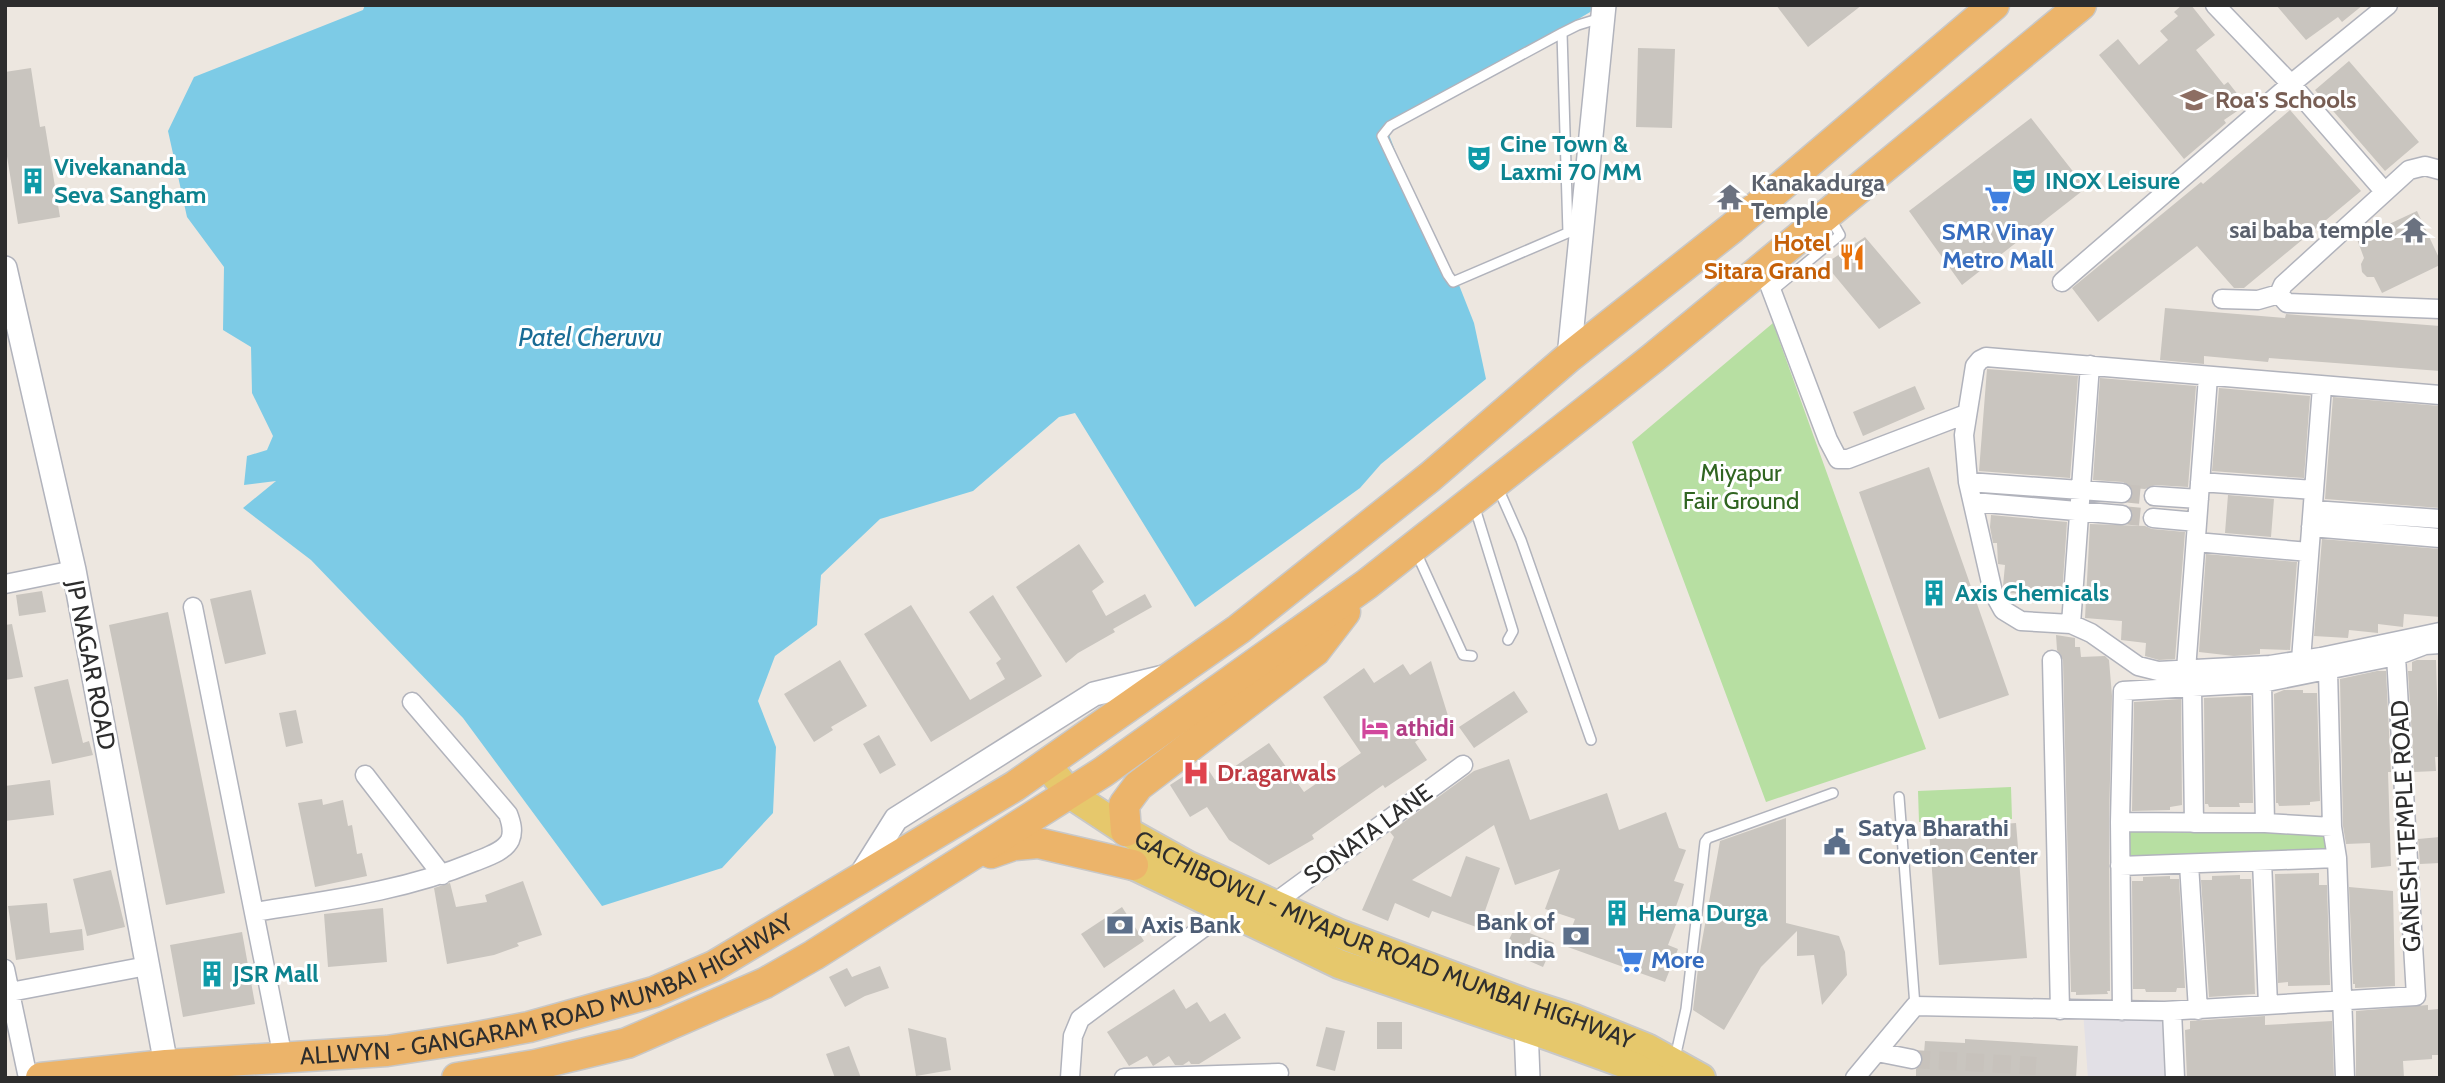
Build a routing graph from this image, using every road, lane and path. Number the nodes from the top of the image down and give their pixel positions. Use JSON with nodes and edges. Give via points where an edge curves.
{"nodes":[{"id":1,"x":1994,"y":5,"type":"edge"},
{"id":2,"x":2081,"y":5,"type":"edge"},
{"id":3,"x":2215,"y":5,"type":"edge"},
{"id":4,"x":2388,"y":5,"type":"edge"},
{"id":5,"x":1603,"y":12,"type":"edge"},
{"id":6,"x":1562,"y":33,"type":"junction"},
{"id":7,"x":2291,"y":84,"type":"junction"},
{"id":8,"x":2440,"y":170,"type":"edge"},
{"id":9,"x":2384,"y":191,"type":"junction"},
{"id":10,"x":1575,"y":230,"type":"junction"},
{"id":11,"x":5,"y":268,"type":"edge"},
{"id":12,"x":1767,"y":280,"type":"junction"},
{"id":13,"x":2062,"y":282,"type":"dead end"},
{"id":14,"x":2279,"y":294,"type":"junction"},
{"id":15,"x":2222,"y":299,"type":"dead end"},
{"id":16,"x":2440,"y":309,"type":"edge"},
{"id":17,"x":1569,"y":358,"type":"junction"},
{"id":18,"x":2090,"y":365,"type":"junction"},
{"id":19,"x":2208,"y":377,"type":"junction"},
{"id":20,"x":2322,"y":387,"type":"junction"},
{"id":21,"x":2440,"y":396,"type":"edge"},
{"id":22,"x":1966,"y":414,"type":"junction"},
{"id":23,"x":1968,"y":482,"type":"junction"},
{"id":24,"x":1496,"y":483,"type":"junction"},
{"id":25,"x":2081,"y":490,"type":"junction"},
{"id":26,"x":2199,"y":491,"type":"junction"},
{"id":27,"x":2314,"y":491,"type":"junction"},
{"id":28,"x":2122,"y":494,"type":"tunnel mouth"},
{"id":29,"x":2154,"y":496,"type":"tunnel mouth"},
{"id":30,"x":1472,"y":500,"type":"junction"},
{"id":31,"x":1973,"y":502,"type":"junction"},
{"id":32,"x":2079,"y":512,"type":"junction"},
{"id":33,"x":2122,"y":515,"type":"tunnel mouth"},
{"id":34,"x":2153,"y":518,"type":"tunnel mouth"},
{"id":35,"x":2312,"y":518,"type":"junction"},
{"id":36,"x":2440,"y":519,"type":"edge"},
{"id":37,"x":2197,"y":522,"type":"junction"},
{"id":38,"x":2440,"y":538,"type":"edge"},
{"id":39,"x":2196,"y":542,"type":"junction"},
{"id":40,"x":1414,"y":547,"type":"junction"},
{"id":41,"x":2309,"y":552,"type":"junction"},
{"id":42,"x":74,"y":570,"type":"junction"},
{"id":43,"x":5,"y":584,"type":"edge"},
{"id":44,"x":1367,"y":584,"type":"junction"},
{"id":45,"x":193,"y":607,"type":"dead end"},
{"id":46,"x":2071,"y":624,"type":"junction"},
{"id":47,"x":2440,"y":632,"type":"edge"},
{"id":48,"x":1508,"y":640,"type":"dead end"},
{"id":49,"x":2440,"y":644,"type":"edge"},
{"id":50,"x":1472,"y":656,"type":"dead end"},
{"id":51,"x":2396,"y":656,"type":"junction"},
{"id":52,"x":2052,"y":660,"type":"dead end"},
{"id":53,"x":2301,"y":660,"type":"junction"},
{"id":54,"x":2186,"y":670,"type":"junction"},
{"id":55,"x":2328,"y":671,"type":"junction"},
{"id":56,"x":1172,"y":675,"type":"junction"},
{"id":57,"x":2262,"y":683,"type":"junction"},
{"id":58,"x":2192,"y":688,"type":"junction"},
{"id":59,"x":412,"y":702,"type":"dead end"},
{"id":60,"x":1591,"y":740,"type":"dead end"},
{"id":61,"x":1047,"y":765,"type":"junction"},
{"id":62,"x":1463,"y":765,"type":"dead end"},
{"id":63,"x":366,"y":775,"type":"dead end"},
{"id":64,"x":1015,"y":786,"type":"junction"},
{"id":65,"x":1833,"y":793,"type":"dead end"},
{"id":66,"x":1070,"y":794,"type":"junction"},
{"id":67,"x":1899,"y":796,"type":"dead end"},
{"id":68,"x":1037,"y":814,"type":"junction"},
{"id":69,"x":2120,"y":822,"type":"junction"},
{"id":70,"x":2194,"y":823,"type":"junction"},
{"id":71,"x":2264,"y":823,"type":"junction"},
{"id":72,"x":2332,"y":827,"type":"junction"},
{"id":73,"x":1126,"y":831,"type":"junction"},
{"id":74,"x":2337,"y":858,"type":"junction"},
{"id":75,"x":2262,"y":861,"type":"junction"},
{"id":76,"x":962,"y":862,"type":"junction"},
{"id":77,"x":2189,"y":864,"type":"junction"},
{"id":78,"x":1133,"y":865,"type":"joint"},
{"id":79,"x":2120,"y":866,"type":"junction"},
{"id":80,"x":442,"y":875,"type":"junction"},
{"id":81,"x":856,"y":883,"type":"junction"},
{"id":82,"x":1273,"y":904,"type":"junction"},
{"id":83,"x":1227,"y":910,"type":"junction"},
{"id":84,"x":256,"y":912,"type":"junction"},
{"id":85,"x":147,"y":966,"type":"junction"},
{"id":86,"x":5,"y":969,"type":"edge"},
{"id":87,"x":8,"y":992,"type":"edge"},
{"id":88,"x":2342,"y":1000,"type":"junction"},
{"id":89,"x":2268,"y":1005,"type":"junction"},
{"id":90,"x":1915,"y":1006,"type":"junction"},
{"id":91,"x":2060,"y":1010,"type":"junction"},
{"id":92,"x":2198,"y":1010,"type":"junction"},
{"id":93,"x":2122,"y":1011,"type":"junction"},
{"id":94,"x":2172,"y":1011,"type":"junction"},
{"id":95,"x":1526,"y":1028,"type":"junction"},
{"id":96,"x":1877,"y":1052,"type":"junction"},
{"id":97,"x":283,"y":1058,"type":"junction"},
{"id":98,"x":1912,"y":1059,"type":"tunnel mouth"},
{"id":99,"x":166,"y":1065,"type":"junction"},
{"id":100,"x":1651,"y":1072,"type":"edge"},
{"id":101,"x":1279,"y":1073,"type":"dead end"},
{"id":102,"x":500,"y":1074,"type":"edge"},
{"id":103,"x":1222,"y":1076,"type":"edge"},
{"id":104,"x":28,"y":1078,"type":"edge"},
{"id":105,"x":41,"y":1078,"type":"edge"},
{"id":106,"x":457,"y":1078,"type":"edge"},
{"id":107,"x":1070,"y":1078,"type":"edge"},
{"id":108,"x":1124,"y":1078,"type":"edge"},
{"id":109,"x":1528,"y":1078,"type":"edge"},
{"id":110,"x":1701,"y":1078,"type":"edge"},
{"id":111,"x":1855,"y":1078,"type":"edge"},
{"id":112,"x":2175,"y":1078,"type":"edge"},
{"id":113,"x":2345,"y":1078,"type":"edge"}],
"edges":[{"from":1,"to":17,"type":"highway","name":"ALLWYN - GANGARAM ROAD MUMBAI HIGHWAY","via":[[1732,228]]},
{"from":2,"to":12,"type":"highway","via":[[1828,214]]},
{"from":3,"to":7,"type":"street"},
{"from":4,"to":7,"type":"street"},
{"from":5,"to":6,"type":"lane"},
{"from":5,"to":10,"type":"street"},
{"from":6,"to":10,"type":"lane"},
{"from":6,"to":10,"type":"lane","via":[[1390,126],[1382,136],[1453,282]]},
{"from":7,"to":9,"type":"street"},
{"from":7,"to":13,"type":"street"},
{"from":8,"to":9,"type":"street","via":[[2424,166],[2409,170]]},
{"from":9,"to":14,"type":"street","via":[[2283,285]]},
{"from":10,"to":17,"type":"street"},
{"from":11,"to":42,"type":"street","name":"JP NAGAR ROAD","via":[[18,347]]},
{"from":12,"to":22,"type":"street","via":[[1838,458],[1849,459]]},
{"from":12,"to":24,"type":"highway"},
{"from":14,"to":15,"type":"street","via":[[2258,300]]},
{"from":14,"to":16,"type":"street","via":[[2287,303]]},
{"from":17,"to":56,"type":"highway","name":"ALLWYN - GANGARAM ROAD MUMBAI HIGHWAY","via":[[1412,491],[1239,629]]},
{"from":18,"to":19,"type":"street"},
{"from":18,"to":22,"type":"street","via":[[1980,360]]},
{"from":18,"to":25,"type":"street"},
{"from":19,"to":20,"type":"street"},
{"from":19,"to":26,"type":"street"},
{"from":20,"to":21,"type":"street"},
{"from":20,"to":27,"type":"street"},
{"from":22,"to":23,"type":"street"},
{"from":23,"to":25,"type":"street"},
{"from":23,"to":31,"type":"street"},
{"from":24,"to":30,"type":"highway"},
{"from":24,"to":60,"type":"lane","via":[[1521,540]]},
{"from":25,"to":28,"type":"street"},
{"from":25,"to":32,"type":"street"},
{"from":26,"to":27,"type":"street"},
{"from":26,"to":29,"type":"street"},
{"from":26,"to":37,"type":"street"},
{"from":27,"to":35,"type":"street"},
{"from":30,"to":40,"type":"highway"},
{"from":30,"to":48,"type":"lane","via":[[1513,631]]},
{"from":31,"to":32,"type":"street"},
{"from":31,"to":46,"type":"street","via":[[1993,592],[2003,610],[2021,621]]},
{"from":32,"to":33,"type":"street"},
{"from":32,"to":46,"type":"street"},
{"from":34,"to":37,"type":"street"},
{"from":35,"to":36,"type":"street"},
{"from":35,"to":38,"type":"street"},
{"from":35,"to":41,"type":"street"},
{"from":37,"to":39,"type":"street"},
{"from":39,"to":41,"type":"street"},
{"from":39,"to":54,"type":"street"},
{"from":40,"to":44,"type":"highway"},
{"from":40,"to":50,"type":"lane","via":[[1463,655]]},
{"from":41,"to":53,"type":"street"},
{"from":42,"to":43,"type":"street"},
{"from":42,"to":85,"type":"street","name":"JP NAGAR ROAD"},
{"from":44,"to":66,"type":"highway","name":"ALLWYN - GANGARAM ROAD MUMBAI HIGHWAY"},
{"from":44,"to":73,"type":"highway","via":[[1315,651],[1138,786],[1124,805]]},
{"from":45,"to":84,"type":"street"},
{"from":46,"to":54,"type":"street","via":[[2138,666]]},
{"from":47,"to":53,"type":"street"},
{"from":49,"to":51,"type":"street"},
{"from":51,"to":55,"type":"street"},
{"from":51,"to":88,"type":"street","name":"GANESH TEMPLE ROAD","via":[[2416,996]]},
{"from":52,"to":91,"type":"street"},
{"from":53,"to":54,"type":"street"},
{"from":55,"to":57,"type":"street"},
{"from":55,"to":72,"type":"street"},
{"from":56,"to":61,"type":"highway","name":"ALLWYN - GANGARAM ROAD MUMBAI HIGHWAY"},
{"from":56,"to":81,"type":"street","via":[[1094,694],[896,819]]},
{"from":57,"to":58,"type":"street"},
{"from":57,"to":71,"type":"street"},
{"from":58,"to":69,"type":"street","via":[[2123,691]]},
{"from":58,"to":70,"type":"street"},
{"from":59,"to":80,"type":"street","via":[[508,814],[512,825],[510,840],[499,851]]},
{"from":61,"to":64,"type":"highway","name":"ALLWYN - GANGARAM ROAD MUMBAI HIGHWAY"},
{"from":61,"to":66,"type":"main road","name":"GACHIBOWLI - MIYAPUR ROAD MUMBAI HIGHWAY"},
{"from":62,"to":82,"type":"street","name":"SONATA LANE"},
{"from":63,"to":80,"type":"street"},
{"from":64,"to":68,"type":"main road"},
{"from":64,"to":81,"type":"highway","name":"ALLWYN - GANGARAM ROAD MUMBAI HIGHWAY"},
{"from":65,"to":100,"type":"lane","via":[[1705,842],[1686,1009]]},
{"from":66,"to":68,"type":"highway","name":"ALLWYN - GANGARAM ROAD MUMBAI HIGHWAY"},
{"from":66,"to":73,"type":"main road","name":"GACHIBOWLI - MIYAPUR ROAD MUMBAI HIGHWAY"},
{"from":67,"to":90,"type":"lane"},
{"from":68,"to":76,"type":"highway","name":"ALLWYN - GANGARAM ROAD MUMBAI HIGHWAY"},
{"from":69,"to":70,"type":"street"},
{"from":69,"to":79,"type":"street"},
{"from":70,"to":71,"type":"street"},
{"from":71,"to":72,"type":"street"},
{"from":72,"to":74,"type":"street"},
{"from":73,"to":82,"type":"main road","name":"GACHIBOWLI - MIYAPUR ROAD MUMBAI HIGHWAY"},
{"from":74,"to":75,"type":"street"},
{"from":74,"to":88,"type":"street"},
{"from":75,"to":77,"type":"street"},
{"from":75,"to":89,"type":"street"},
{"from":76,"to":78,"type":"highway","via":[[1014,845],[1038,843]]},
{"from":76,"to":102,"type":"highway","name":"ALLWYN - GANGARAM ROAD MUMBAI HIGHWAY","via":[[765,983],[627,1043],[555,1065]]},
{"from":77,"to":79,"type":"street"},
{"from":77,"to":92,"type":"street"},
{"from":78,"to":83,"type":"main road"},
{"from":79,"to":93,"type":"street"},
{"from":80,"to":84,"type":"street","via":[[390,890]]},
{"from":81,"to":97,"type":"highway","name":"ALLWYN - GANGARAM ROAD MUMBAI HIGHWAY","via":[[715,966],[654,992],[472,1038],[387,1051]]},
{"from":82,"to":100,"type":"main road","name":"GACHIBOWLI - MIYAPUR ROAD MUMBAI HIGHWAY","via":[[1340,934],[1647,1048]]},
{"from":83,"to":95,"type":"main road","via":[[1339,964]]},
{"from":83,"to":107,"type":"street","via":[[1080,1018],[1073,1036]]},
{"from":84,"to":97,"type":"street"},
{"from":85,"to":87,"type":"street"},
{"from":85,"to":99,"type":"street","name":"JP NAGAR ROAD"},
{"from":86,"to":87,"type":"street"},
{"from":87,"to":104,"type":"street"},
{"from":88,"to":89,"type":"street"},
{"from":88,"to":113,"type":"street"},
{"from":89,"to":92,"type":"street"},
{"from":90,"to":91,"type":"street"},
{"from":90,"to":96,"type":"street"},
{"from":91,"to":93,"type":"street"},
{"from":92,"to":94,"type":"street"},
{"from":93,"to":94,"type":"street"},
{"from":94,"to":112,"type":"street"},
{"from":95,"to":100,"type":"main road"},
{"from":95,"to":109,"type":"street"},
{"from":96,"to":98,"type":"street"},
{"from":96,"to":111,"type":"street"},
{"from":97,"to":99,"type":"highway","name":"ALLWYN - GANGARAM ROAD MUMBAI HIGHWAY"},
{"from":99,"to":105,"type":"highway","name":"ALLWYN - GANGARAM ROAD MUMBAI HIGHWAY"},
{"from":100,"to":110,"type":"main road","name":"GACHIBOWLI - MIYAPUR ROAD MUMBAI HIGHWAY"},
{"from":101,"to":103,"type":"street"},
{"from":102,"to":106,"type":"highway","name":"ALLWYN - GANGARAM ROAD MUMBAI HIGHWAY"},
{"from":103,"to":108,"type":"street"}]}
